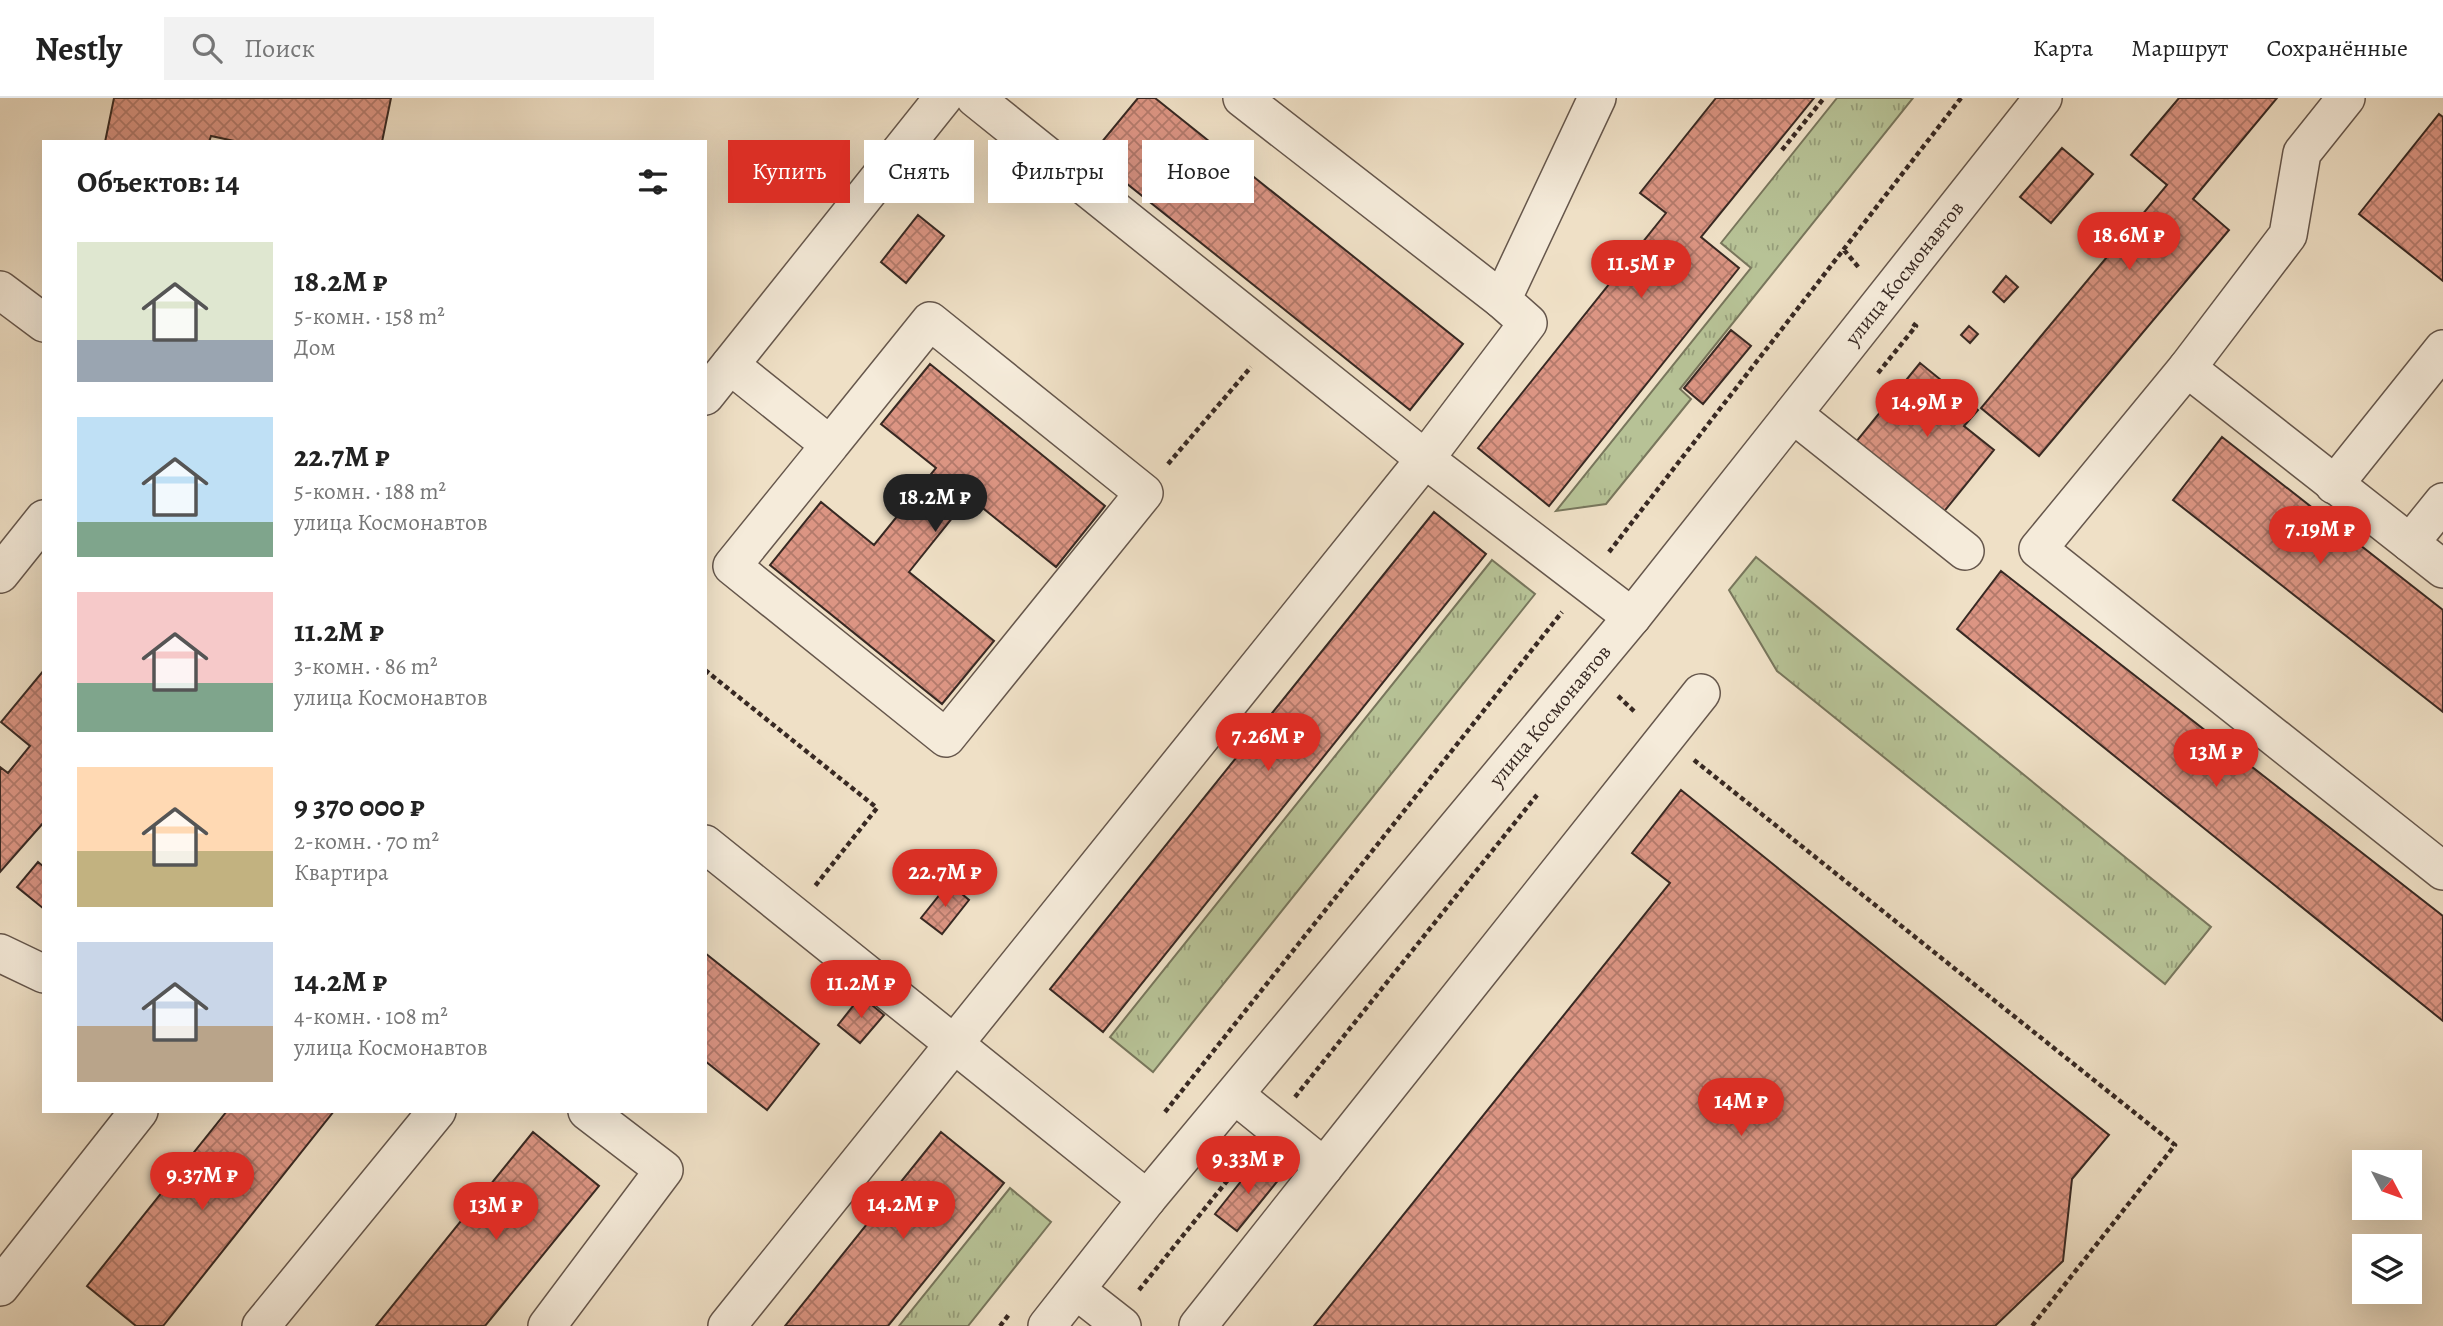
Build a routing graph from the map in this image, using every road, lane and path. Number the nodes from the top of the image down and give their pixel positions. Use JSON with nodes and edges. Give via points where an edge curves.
{"nodes":[{"id":1,"x":943,"y":98,"type":"edge"},
{"id":2,"x":975,"y":98,"type":"edge"},
{"id":3,"x":1242,"y":98,"type":"edge"},
{"id":4,"x":1597,"y":98,"type":"edge"},
{"id":5,"x":1824,"y":98,"type":"edge"},
{"id":6,"x":1961,"y":98,"type":"edge"},
{"id":7,"x":2043,"y":98,"type":"edge"},
{"id":8,"x":2346,"y":98,"type":"edge"},
{"id":9,"x":1783,"y":150,"type":"dead end"},
{"id":10,"x":1844,"y":250,"type":"junction"},
{"id":11,"x":0,"y":290,"type":"edge"},
{"id":12,"x":1502,"y":300,"type":"junction"},
{"id":13,"x":1884,"y":300,"type":"junction"},
{"id":14,"x":42,"y":322,"type":"edge"},
{"id":15,"x":2443,"y":349,"type":"edge"},
{"id":16,"x":1255,"y":364,"type":"dead end"},
{"id":17,"x":730,"y":365,"type":"junction"},
{"id":18,"x":2186,"y":368,"type":"junction"},
{"id":19,"x":1875,"y":378,"type":"dead end"},
{"id":20,"x":707,"y":394,"type":"edge"},
{"id":21,"x":1793,"y":414,"type":"junction"},
{"id":22,"x":830,"y":445,"type":"junction"},
{"id":23,"x":1425,"y":458,"type":"junction"},
{"id":24,"x":2334,"y":485,"type":"junction"},
{"id":25,"x":1144,"y":493,"type":"junction"},
{"id":26,"x":2443,"y":502,"type":"edge"},
{"id":27,"x":42,"y":521,"type":"edge"},
{"id":28,"x":2410,"y":543,"type":"junction"},
{"id":29,"x":1965,"y":551,"type":"dead end"},
{"id":30,"x":2443,"y":569,"type":"edge"},
{"id":31,"x":0,"y":573,"type":"edge"},
{"id":32,"x":1586,"y":582,"type":"junction"},
{"id":33,"x":1632,"y":617,"type":"junction"},
{"id":34,"x":707,"y":672,"type":"edge"},
{"id":35,"x":1625,"y":687,"type":"dead end"},
{"id":36,"x":1701,"y":693,"type":"dead end"},
{"id":37,"x":1666,"y":737,"type":"junction"},
{"id":38,"x":1539,"y":793,"type":"dead end"},
{"id":39,"x":707,"y":846,"type":"edge"},
{"id":40,"x":2443,"y":871,"type":"edge"},
{"id":41,"x":792,"y":914,"type":"junction"},
{"id":42,"x":0,"y":953,"type":"edge"},
{"id":43,"x":42,"y":973,"type":"edge"},
{"id":44,"x":954,"y":1043,"type":"junction"},
{"id":45,"x":1235,"y":1095,"type":"junction"},
{"id":46,"x":137,"y":1113,"type":"edge"},
{"id":47,"x":435,"y":1113,"type":"edge"},
{"id":48,"x":590,"y":1113,"type":"edge"},
{"id":49,"x":1159,"y":1121,"type":"dead end"},
{"id":50,"x":1272,"y":1125,"type":"junction"},
{"id":51,"x":1324,"y":1167,"type":"junction"},
{"id":52,"x":1147,"y":1199,"type":"junction"},
{"id":53,"x":0,"y":1287,"type":"edge"},
{"id":54,"x":1076,"y":1290,"type":"junction"},
{"id":55,"x":1017,"y":1304,"type":"dead end"},
{"id":56,"x":1118,"y":1323,"type":"edge"},
{"id":57,"x":261,"y":1326,"type":"edge"},
{"id":58,"x":547,"y":1326,"type":"edge"},
{"id":59,"x":727,"y":1326,"type":"edge"},
{"id":60,"x":1000,"y":1326,"type":"edge"},
{"id":61,"x":1047,"y":1326,"type":"edge"},
{"id":62,"x":1198,"y":1326,"type":"edge"},
{"id":63,"x":2032,"y":1326,"type":"edge"}],
"edges":[{"from":1,"to":17,"type":"street"},
{"from":2,"to":23,"type":"street"},
{"from":3,"to":12,"type":"street"},
{"from":4,"to":12,"type":"street"},
{"from":5,"to":9,"type":"path"},
{"from":6,"to":10,"type":"path"},
{"from":7,"to":13,"type":"street","name":"улица Космонавтов"},
{"from":8,"to":18,"type":"street","via":[[2302,153],[2288,235]]},
{"from":10,"to":13,"type":"path"},
{"from":10,"to":32,"type":"path"},
{"from":11,"to":14,"type":"street"},
{"from":12,"to":23,"type":"street","via":[[1528,323]]},
{"from":13,"to":19,"type":"path","via":[[1916,326]]},
{"from":13,"to":21,"type":"street","name":"улица Космонавтов"},
{"from":15,"to":24,"type":"street"},
{"from":16,"to":25,"type":"path"},
{"from":17,"to":20,"type":"street"},
{"from":17,"to":22,"type":"street"},
{"from":18,"to":24,"type":"street"},
{"from":18,"to":40,"type":"street","via":[[2038,549]]},
{"from":21,"to":29,"type":"street"},
{"from":21,"to":33,"type":"street","name":"улица Космонавтов"},
{"from":22,"to":25,"type":"street","via":[[930,321]]},
{"from":22,"to":25,"type":"street","via":[[732,566],[946,738]]},
{"from":23,"to":32,"type":"street"},
{"from":23,"to":44,"type":"street"},
{"from":24,"to":28,"type":"street"},
{"from":26,"to":28,"type":"street"},
{"from":27,"to":31,"type":"street"},
{"from":28,"to":30,"type":"street"},
{"from":32,"to":33,"type":"street"},
{"from":32,"to":49,"type":"path"},
{"from":33,"to":45,"type":"street","name":"улица Космонавтов"},
{"from":34,"to":41,"type":"path","via":[[877,808]]},
{"from":35,"to":37,"type":"path","via":[[1617,697]]},
{"from":36,"to":37,"type":"street"},
{"from":37,"to":51,"type":"street"},
{"from":37,"to":63,"type":"path","via":[[2175,1144]]},
{"from":38,"to":50,"type":"path"},
{"from":39,"to":41,"type":"street"},
{"from":41,"to":44,"type":"street"},
{"from":42,"to":43,"type":"street"},
{"from":44,"to":52,"type":"street"},
{"from":44,"to":59,"type":"street"},
{"from":45,"to":50,"type":"street"},
{"from":45,"to":52,"type":"street","name":"улица Космонавтов"},
{"from":46,"to":53,"type":"street"},
{"from":47,"to":57,"type":"street"},
{"from":48,"to":58,"type":"street","via":[[664,1170]]},
{"from":50,"to":51,"type":"street"},
{"from":50,"to":56,"type":"path"},
{"from":51,"to":62,"type":"street"},
{"from":52,"to":54,"type":"street","name":"улица Космонавтов"},
{"from":54,"to":56,"type":"street"},
{"from":54,"to":61,"type":"street","name":"улица Космонавтов"},
{"from":55,"to":60,"type":"path"}]}
